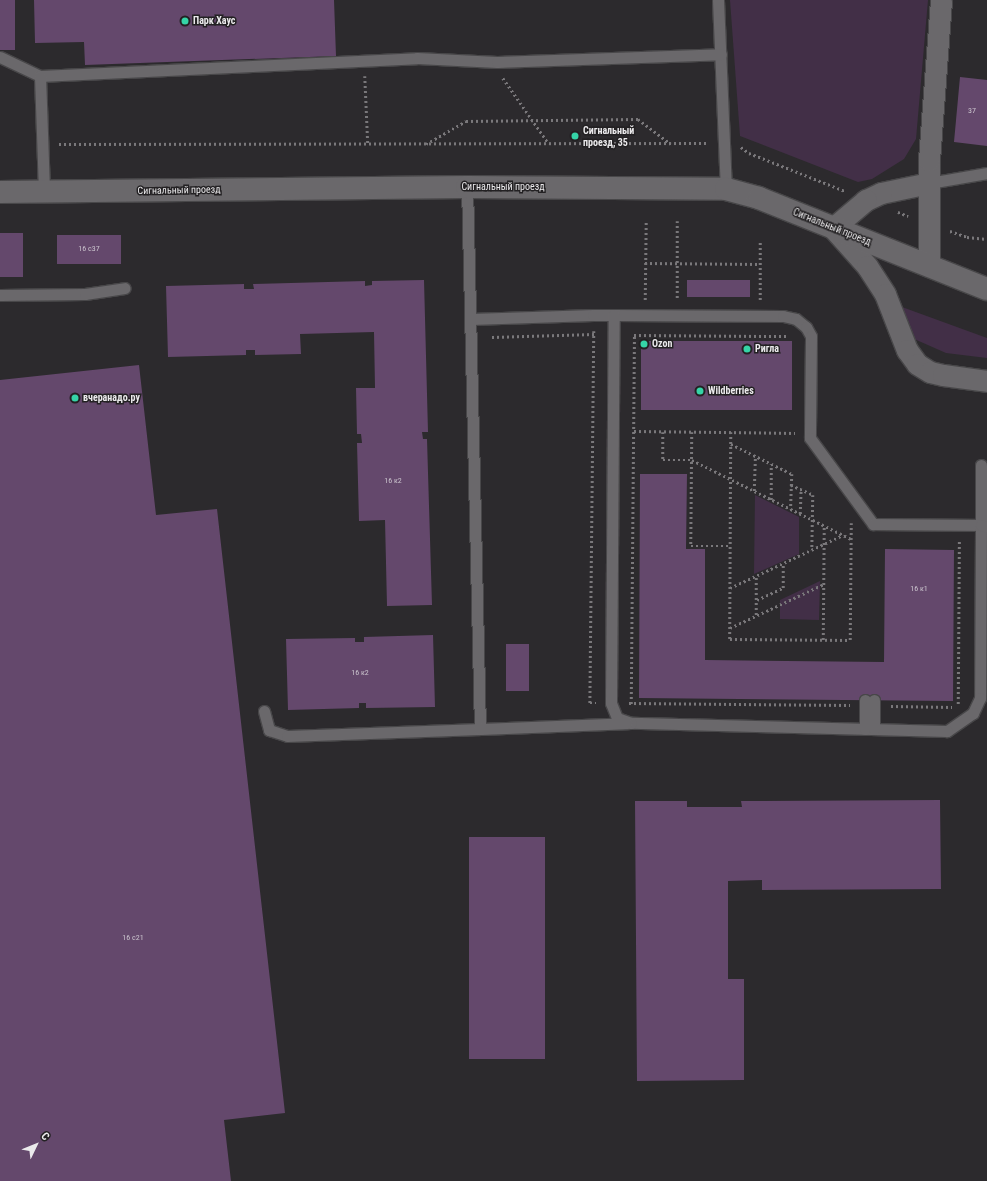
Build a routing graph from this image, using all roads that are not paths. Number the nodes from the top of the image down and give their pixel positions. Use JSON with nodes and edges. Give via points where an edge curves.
{"nodes":[{"id":1,"x":718,"y":0,"type":"edge"},
{"id":2,"x":941,"y":0,"type":"edge"},
{"id":3,"x":721,"y":54,"type":"junction"},
{"id":4,"x":0,"y":57,"type":"edge"},
{"id":5,"x":40,"y":76,"type":"junction"},
{"id":6,"x":987,"y":173,"type":"edge"},
{"id":7,"x":929,"y":183,"type":"junction"},
{"id":8,"x":467,"y":187,"type":"junction"},
{"id":9,"x":726,"y":189,"type":"junction"},
{"id":10,"x":44,"y":191,"type":"junction"},
{"id":11,"x":0,"y":192,"type":"edge"},
{"id":12,"x":833,"y":228,"type":"junction"},
{"id":13,"x":930,"y":266,"type":"junction"},
{"id":14,"x":125,"y":288,"type":"dead end"},
{"id":15,"x":987,"y":289,"type":"edge"},
{"id":16,"x":0,"y":295,"type":"edge"},
{"id":17,"x":614,"y":315,"type":"junction"},
{"id":18,"x":471,"y":319,"type":"junction"},
{"id":19,"x":987,"y":381,"type":"edge"},
{"id":20,"x":981,"y":465,"type":"dead end"},
{"id":21,"x":984,"y":526,"type":"edge"},
{"id":22,"x":870,"y":703,"type":"road end"},
{"id":23,"x":264,"y":711,"type":"dead end"},
{"id":24,"x":631,"y":723,"type":"junction"},
{"id":25,"x":480,"y":729,"type":"junction"},
{"id":26,"x":869,"y":729,"type":"junction"}],
"edges":[{"from":1,"to":3,"type":"lane"},
{"from":2,"to":7,"type":"street"},
{"from":3,"to":5,"type":"lane","via":[[497,62],[417,58]]},
{"from":3,"to":9,"type":"lane"},
{"from":4,"to":5,"type":"lane"},
{"from":5,"to":10,"type":"lane"},
{"from":6,"to":7,"type":"lane"},
{"from":7,"to":12,"type":"street","via":[[881,193],[866,200]]},
{"from":7,"to":13,"type":"street"},
{"from":8,"to":9,"type":"main road","name":"Сигнальный проезд"},
{"from":8,"to":10,"type":"main road","name":"Сигнальный проезд"},
{"from":8,"to":18,"type":"lane"},
{"from":9,"to":12,"type":"main road","name":"Сигнальный проезд","via":[[759,198]]},
{"from":10,"to":11,"type":"main road","name":"Сигнальный проезд"},
{"from":12,"to":13,"type":"main road","name":"Сигнальный проезд"},
{"from":12,"to":19,"type":"street","via":[[868,266],[885,294],[907,350],[917,364],[930,372],[942,375]]},
{"from":13,"to":15,"type":"main road","name":"Сигнальный проезд"},
{"from":14,"to":16,"type":"lane","via":[[85,294]]},
{"from":17,"to":18,"type":"lane"},
{"from":17,"to":21,"type":"lane","via":[[760,316],[796,319],[811,336],[810,438],[873,524]]},
{"from":17,"to":24,"type":"lane","via":[[611,703],[617,718]]},
{"from":18,"to":25,"type":"lane"},
{"from":20,"to":21,"type":"lane"},
{"from":21,"to":26,"type":"lane","via":[[980,698],[973,713],[947,731]]},
{"from":22,"to":26,"type":"lane"},
{"from":23,"to":25,"type":"lane","via":[[269,730],[287,736]]},
{"from":24,"to":25,"type":"lane"},
{"from":24,"to":26,"type":"lane"}]}
